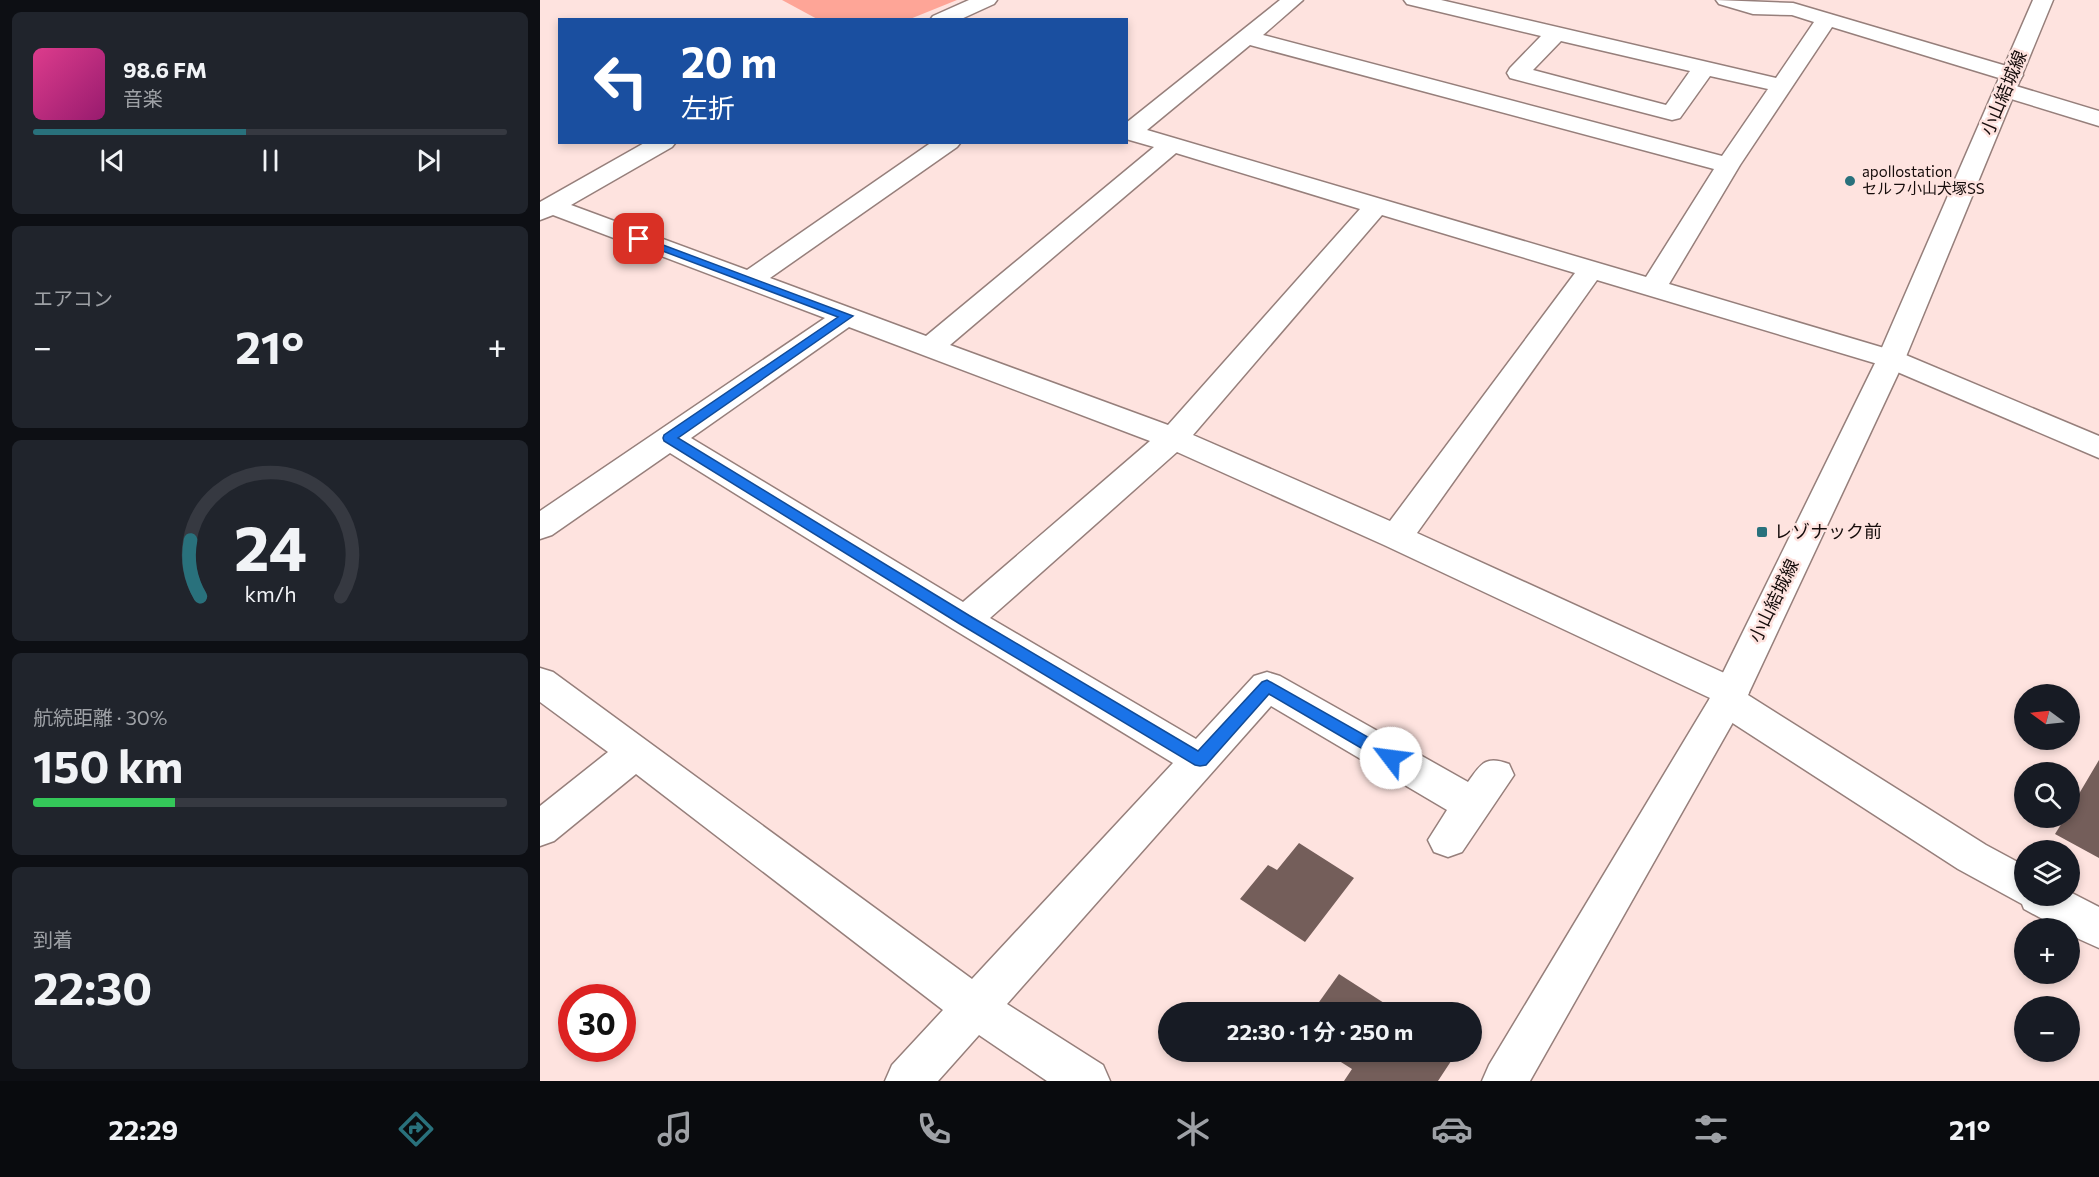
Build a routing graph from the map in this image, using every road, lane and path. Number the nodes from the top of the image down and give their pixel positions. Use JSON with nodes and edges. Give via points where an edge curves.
{"nodes":[{"id":1,"x":987,"y":0,"type":"edge"},
{"id":2,"x":1293,"y":0,"type":"edge"},
{"id":3,"x":1414,"y":0,"type":"edge"},
{"id":4,"x":1726,"y":0,"type":"edge"},
{"id":5,"x":2043,"y":0,"type":"edge"},
{"id":6,"x":1793,"y":3,"type":"edge"},
{"id":7,"x":945,"y":18,"type":"edge"},
{"id":8,"x":1827,"y":19,"type":"junction"},
{"id":9,"x":1556,"y":33,"type":"junction"},
{"id":10,"x":1248,"y":38,"type":"junction"},
{"id":11,"x":1704,"y":68,"type":"junction"},
{"id":12,"x":2009,"y":82,"type":"junction"},
{"id":13,"x":1782,"y":87,"type":"junction"},
{"id":14,"x":2099,"y":119,"type":"edge"},
{"id":15,"x":1128,"y":132,"type":"edge"},
{"id":16,"x":660,"y":144,"type":"edge"},
{"id":17,"x":946,"y":144,"type":"edge"},
{"id":18,"x":1171,"y":145,"type":"junction"},
{"id":19,"x":1728,"y":165,"type":"junction"},
{"id":20,"x":1376,"y":206,"type":"junction"},
{"id":21,"x":545,"y":209,"type":"edge"},
{"id":22,"x":1591,"y":270,"type":"junction"},
{"id":23,"x":750,"y":280,"type":"junction"},
{"id":24,"x":1653,"y":288,"type":"junction"},
{"id":25,"x":847,"y":316,"type":"junction"},
{"id":26,"x":930,"y":347,"type":"junction"},
{"id":27,"x":1891,"y":359,"type":"junction"},
{"id":28,"x":669,"y":438,"type":"junction"},
{"id":29,"x":1173,"y":438,"type":"junction"},
{"id":30,"x":2099,"y":448,"type":"edge"},
{"id":31,"x":540,"y":527,"type":"edge"},
{"id":32,"x":1396,"y":537,"type":"junction"},
{"id":33,"x":965,"y":620,"type":"junction"},
{"id":34,"x":540,"y":682,"type":"edge"},
{"id":35,"x":1729,"y":697,"type":"junction"},
{"id":36,"x":636,"y":752,"type":"junction"},
{"id":37,"x":1200,"y":760,"type":"junction"},
{"id":38,"x":540,"y":829,"type":"edge"},
{"id":39,"x":1448,"y":840,"type":"dead end"},
{"id":40,"x":2014,"y":881,"type":"edge"},
{"id":41,"x":2058,"y":906,"type":"edge"},
{"id":42,"x":2099,"y":929,"type":"edge"},
{"id":43,"x":974,"y":1007,"type":"junction"},
{"id":44,"x":908,"y":1081,"type":"edge"},
{"id":45,"x":1087,"y":1081,"type":"edge"},
{"id":46,"x":1505,"y":1081,"type":"edge"}],
"edges":[{"from":1,"to":7,"type":"street"},
{"from":2,"to":10,"type":"street"},
{"from":3,"to":9,"type":"street"},
{"from":4,"to":6,"type":"street","via":[[1753,8]]},
{"from":5,"to":12,"type":"street","name":"小山結城線"},
{"from":6,"to":8,"type":"street"},
{"from":8,"to":12,"type":"street"},
{"from":8,"to":13,"type":"street"},
{"from":9,"to":11,"type":"street"},
{"from":9,"to":11,"type":"street","via":[[1518,73],[1672,113]]},
{"from":10,"to":15,"type":"street"},
{"from":10,"to":19,"type":"street"},
{"from":11,"to":13,"type":"street"},
{"from":12,"to":14,"type":"street"},
{"from":12,"to":27,"type":"street","name":"小山結城線"},
{"from":13,"to":19,"type":"street"},
{"from":15,"to":18,"type":"street"},
{"from":16,"to":21,"type":"street"},
{"from":17,"to":23,"type":"street"},
{"from":18,"to":20,"type":"street"},
{"from":18,"to":26,"type":"street"},
{"from":19,"to":24,"type":"street"},
{"from":20,"to":22,"type":"street"},
{"from":20,"to":29,"type":"street"},
{"from":21,"to":23,"type":"street"},
{"from":22,"to":24,"type":"street"},
{"from":22,"to":32,"type":"street"},
{"from":23,"to":25,"type":"street"},
{"from":24,"to":27,"type":"street"},
{"from":25,"to":26,"type":"street"},
{"from":25,"to":28,"type":"street"},
{"from":26,"to":29,"type":"street"},
{"from":27,"to":30,"type":"street"},
{"from":27,"to":35,"type":"street","name":"小山結城線"},
{"from":28,"to":31,"type":"street"},
{"from":28,"to":33,"type":"street"},
{"from":29,"to":32,"type":"street"},
{"from":29,"to":33,"type":"street"},
{"from":32,"to":35,"type":"street"},
{"from":33,"to":37,"type":"street"},
{"from":34,"to":36,"type":"street"},
{"from":35,"to":40,"type":"street"},
{"from":35,"to":46,"type":"street","name":"小山結城線"},
{"from":36,"to":38,"type":"street"},
{"from":36,"to":43,"type":"street"},
{"from":37,"to":39,"type":"street","via":[[1267,686],[1484,790]]},
{"from":37,"to":43,"type":"street"},
{"from":41,"to":42,"type":"street"},
{"from":43,"to":44,"type":"street"},
{"from":43,"to":45,"type":"street"}]}
